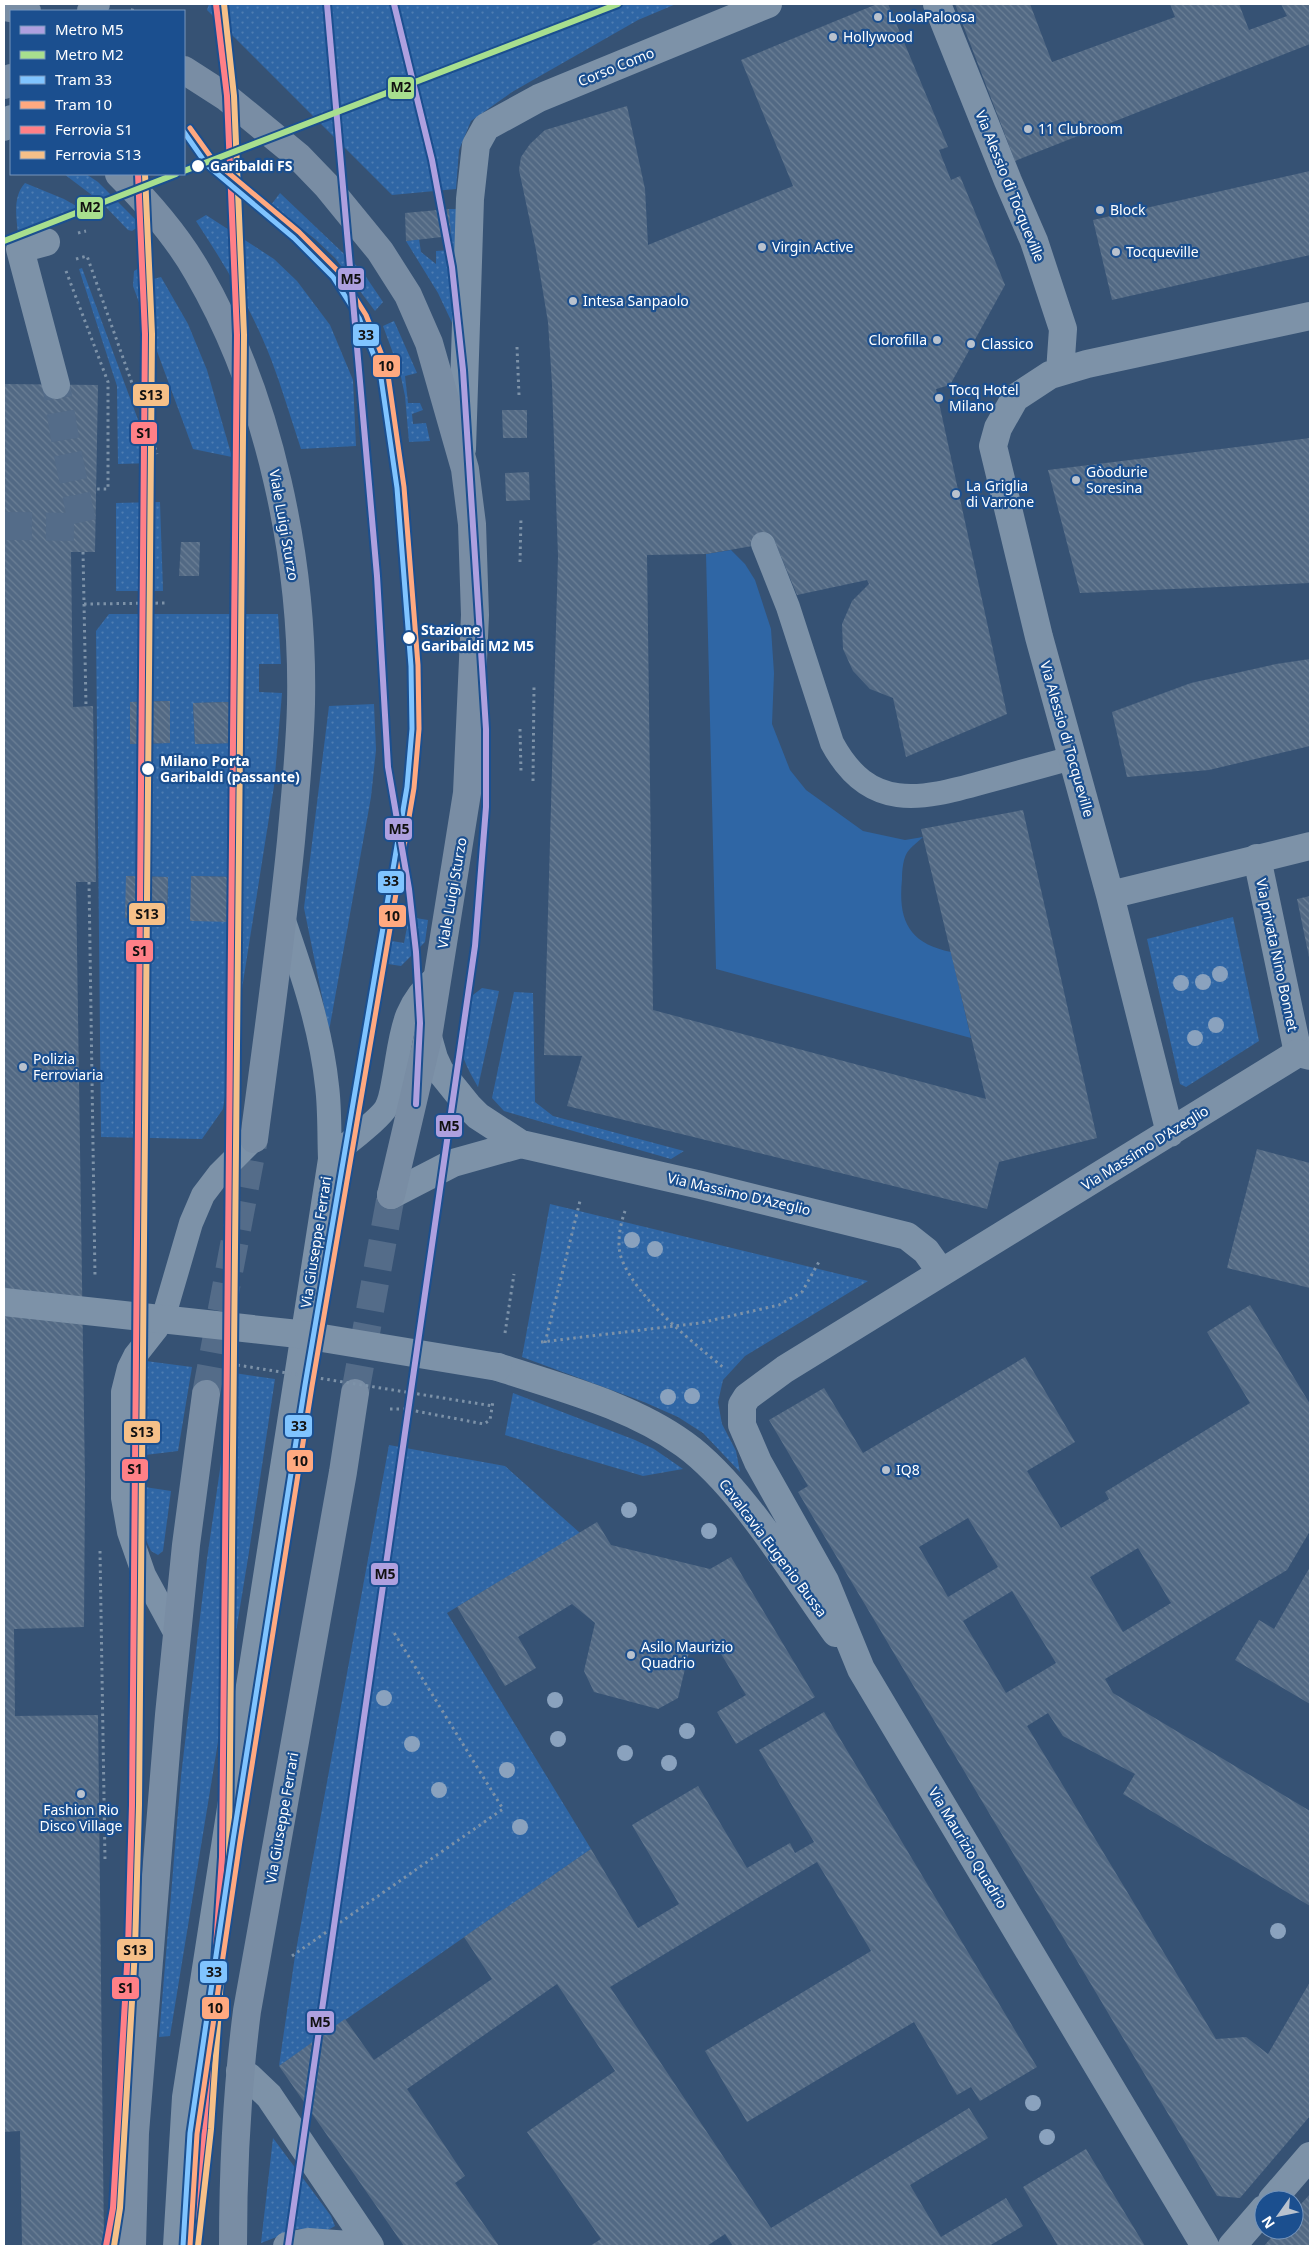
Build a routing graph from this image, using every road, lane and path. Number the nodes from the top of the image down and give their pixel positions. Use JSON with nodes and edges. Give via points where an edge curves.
{"nodes":[{"id":1,"x":768,"y":4,"type":"edge"},
{"id":2,"x":937,"y":4,"type":"edge"},
{"id":3,"x":4,"y":7,"type":"edge"},
{"id":4,"x":20,"y":10,"type":"edge"},
{"id":5,"x":185,"y":71,"type":"edge"},
{"id":6,"x":476,"y":145,"type":"joint"},
{"id":7,"x":121,"y":175,"type":"edge"},
{"id":8,"x":46,"y":242,"type":"dead end"},
{"id":9,"x":71,"y":260,"type":"dead end"},
{"id":10,"x":64,"y":263,"type":"dead end"},
{"id":11,"x":1310,"y":316,"type":"edge"},
{"id":12,"x":517,"y":347,"type":"dead end"},
{"id":13,"x":1060,"y":372,"type":"junction"},
{"id":14,"x":56,"y":385,"type":"tunnel mouth"},
{"id":15,"x":519,"y":394,"type":"dead end"},
{"id":16,"x":462,"y":451,"type":"junction"},
{"id":17,"x":157,"y":454,"type":"dead end"},
{"id":18,"x":96,"y":489,"type":"dead end"},
{"id":19,"x":521,"y":516,"type":"dead end"},
{"id":20,"x":763,"y":544,"type":"dead end"},
{"id":21,"x":83,"y":552,"type":"dead end"},
{"id":22,"x":520,"y":562,"type":"dead end"},
{"id":23,"x":166,"y":603,"type":"dead end"},
{"id":24,"x":84,"y":604,"type":"junction"},
{"id":25,"x":534,"y":687,"type":"dead end"},
{"id":26,"x":86,"y":706,"type":"dead end"},
{"id":27,"x":520,"y":729,"type":"dead end"},
{"id":28,"x":1072,"y":758,"type":"junction"},
{"id":29,"x":520,"y":772,"type":"dead end"},
{"id":30,"x":534,"y":781,"type":"dead end"},
{"id":31,"x":1310,"y":846,"type":"edge"},
{"id":32,"x":1257,"y":858,"type":"junction"},
{"id":33,"x":89,"y":882,"type":"dead end"},
{"id":34,"x":1110,"y":895,"type":"junction"},
{"id":35,"x":284,"y":918,"type":"junction"},
{"id":36,"x":437,"y":976,"type":"junction"},
{"id":37,"x":428,"y":1037,"type":"junction"},
{"id":38,"x":1304,"y":1055,"type":"edge"},
{"id":39,"x":1170,"y":1133,"type":"junction"},
{"id":40,"x":254,"y":1139,"type":"joint"},
{"id":41,"x":521,"y":1144,"type":"junction"},
{"id":42,"x":330,"y":1159,"type":"junction"},
{"id":43,"x":390,"y":1195,"type":"joint"},
{"id":44,"x":580,"y":1201,"type":"dead end"},
{"id":45,"x":625,"y":1211,"type":"dead end"},
{"id":46,"x":820,"y":1260,"type":"dead end"},
{"id":47,"x":940,"y":1272,"type":"junction"},
{"id":48,"x":514,"y":1274,"type":"dead end"},
{"id":49,"x":95,"y":1278,"type":"dead end"},
{"id":50,"x":4,"y":1302,"type":"edge"},
{"id":51,"x":674,"y":1326,"type":"junction"},
{"id":52,"x":505,"y":1336,"type":"dead end"},
{"id":53,"x":228,"y":1364,"type":"dead end"},
{"id":54,"x":728,"y":1372,"type":"dead end"},
{"id":55,"x":355,"y":1393,"type":"tunnel mouth"},
{"id":56,"x":206,"y":1394,"type":"tunnel mouth"},
{"id":57,"x":494,"y":1398,"type":"dead end"},
{"id":58,"x":493,"y":1406,"type":"junction"},
{"id":59,"x":390,"y":1409,"type":"dead end"},
{"id":60,"x":747,"y":1442,"type":"joint"},
{"id":61,"x":100,"y":1545,"type":"dead end"},
{"id":62,"x":393,"y":1631,"type":"dead end"},
{"id":63,"x":176,"y":1634,"type":"junction"},
{"id":64,"x":861,"y":1669,"type":"junction"},
{"id":65,"x":105,"y":1860,"type":"dead end"},
{"id":66,"x":287,"y":1957,"type":"dead end"},
{"id":67,"x":240,"y":2071,"type":"junction"},
{"id":68,"x":1310,"y":2156,"type":"edge"},
{"id":69,"x":1281,"y":2190,"type":"edge"},
{"id":70,"x":1254,"y":2221,"type":"edge"},
{"id":71,"x":132,"y":2246,"type":"edge"},
{"id":72,"x":175,"y":2246,"type":"edge"},
{"id":73,"x":233,"y":2246,"type":"edge"},
{"id":74,"x":287,"y":2246,"type":"edge"},
{"id":75,"x":363,"y":2246,"type":"edge"},
{"id":76,"x":370,"y":2246,"type":"edge"},
{"id":77,"x":1205,"y":2246,"type":"edge"},
{"id":78,"x":1232,"y":2246,"type":"edge"}],
"edges":[{"from":1,"to":6,"type":"street","name":"Corso Como","via":[[539,98],[486,126]]},
{"from":2,"to":13,"type":"street","name":"Via Alessio di Tocqueville","via":[[1034,241],[1063,329]]},
{"from":3,"to":4,"type":"main road"},
{"from":5,"to":16,"type":"main road","name":"Viale Luigi Sturzo","via":[[226,96],[298,156],[380,251],[408,295],[429,343]]},
{"from":6,"to":16,"type":"street","name":"Viale Luigi Sturzo","via":[[470,199]]},
{"from":7,"to":35,"type":"main road","name":"Viale Luigi Sturzo","via":[[163,221],[199,274],[246,378],[274,465],[297,594],[301,676],[298,765]]},
{"from":8,"to":14,"type":"street","via":[[20,249]]},
{"from":9,"to":17,"type":"path","via":[[87,256]]},
{"from":10,"to":18,"type":"path","via":[[108,382],[108,489]]},
{"from":11,"to":13,"type":"street","name":"Via Alessio di Tocqueville"},
{"from":12,"to":15,"type":"path"},
{"from":13,"to":28,"type":"street","name":"Via Alessio di Tocqueville","via":[[1015,398],[998,428],[993,446]]},
{"from":16,"to":36,"type":"main road","name":"Viale Luigi Sturzo","via":[[474,556],[473,712],[466,802]]},
{"from":19,"to":22,"type":"path"},
{"from":20,"to":28,"type":"lane","via":[[788,607],[832,743],[840,760],[857,777],[878,791],[910,797],[942,794]]},
{"from":21,"to":24,"type":"path"},
{"from":23,"to":24,"type":"path"},
{"from":24,"to":26,"type":"path"},
{"from":25,"to":30,"type":"path"},
{"from":27,"to":29,"type":"path"},
{"from":28,"to":34,"type":"street","name":"Via Alessio di Tocqueville"},
{"from":31,"to":32,"type":"street"},
{"from":32,"to":34,"type":"street"},
{"from":32,"to":38,"type":"street","name":"Via privata Nino Bonnet"},
{"from":33,"to":49,"type":"path"},
{"from":34,"to":39,"type":"street","name":"Via Alessio di Tocqueville"},
{"from":35,"to":40,"type":"main road","name":"Viale Luigi Sturzo"},
{"from":35,"to":42,"type":"lane","name":"Viale Luigi Sturzo","via":[[308,989],[322,1051]]},
{"from":36,"to":37,"type":"main road","name":"Viale Luigi Sturzo"},
{"from":36,"to":42,"type":"lane","via":[[410,1005],[384,1110]]},
{"from":37,"to":41,"type":"street","name":"Via Massimo D'Azeglio","via":[[440,1070],[469,1107]]},
{"from":37,"to":43,"type":"main road","name":"Viale Luigi Sturzo"},
{"from":38,"to":39,"type":"street","name":"Via Massimo D'Azeglio"},
{"from":39,"to":47,"type":"street","name":"Via Massimo D'Azeglio"},
{"from":40,"to":63,"type":"lane","via":[[203,1195],[165,1312],[135,1356],[122,1392],[124,1498],[128,1524],[144,1575]]},
{"from":41,"to":43,"type":"street","name":"Via Massimo D'Azeglio","via":[[453,1163]]},
{"from":41,"to":47,"type":"street","name":"Via Massimo D'Azeglio","via":[[907,1236],[926,1251]]},
{"from":42,"to":72,"type":"lane","name":"Via Giuseppe Ferrari","via":[[184,2097]]},
{"from":44,"to":51,"type":"path","via":[[544,1343]]},
{"from":45,"to":51,"type":"path","via":[[619,1242],[621,1259],[630,1276]]},
{"from":46,"to":51,"type":"path","via":[[802,1292],[779,1305]]},
{"from":47,"to":60,"type":"street","name":"Via Massimo D'Azeglio","via":[[785,1369],[747,1397],[741,1414]]},
{"from":48,"to":52,"type":"path"},
{"from":50,"to":64,"type":"street","name":"Cavalcavia Eugenio Bussa","bridge":true,"via":[[298,1334],[498,1367],[639,1417],[684,1444],[716,1471],[758,1524]]},
{"from":51,"to":54,"type":"path"},
{"from":53,"to":58,"type":"path","bridge":true},
{"from":55,"to":67,"type":"main road","name":"Via Giuseppe Ferrari","via":[[249,2002]]},
{"from":56,"to":63,"type":"main road"},
{"from":57,"to":58,"type":"path"},
{"from":58,"to":59,"type":"path","via":[[490,1420],[484,1424]]},
{"from":60,"to":64,"type":"street","name":"Via Maurizio Quadrio","via":[[825,1581]]},
{"from":61,"to":65,"type":"path"},
{"from":62,"to":66,"type":"path","via":[[503,1809],[295,1956]]},
{"from":63,"to":71,"type":"main road","via":[[135,2133]]},
{"from":64,"to":77,"type":"street","name":"Via Maurizio Quadrio"},
{"from":67,"to":73,"type":"main road","name":"Via Giuseppe Ferrari"},
{"from":67,"to":76,"type":"street","via":[[269,2096]]},
{"from":68,"to":69,"type":"street"},
{"from":70,"to":78,"type":"street"},
{"from":74,"to":75,"type":"street","via":[[308,2242]]}]}
